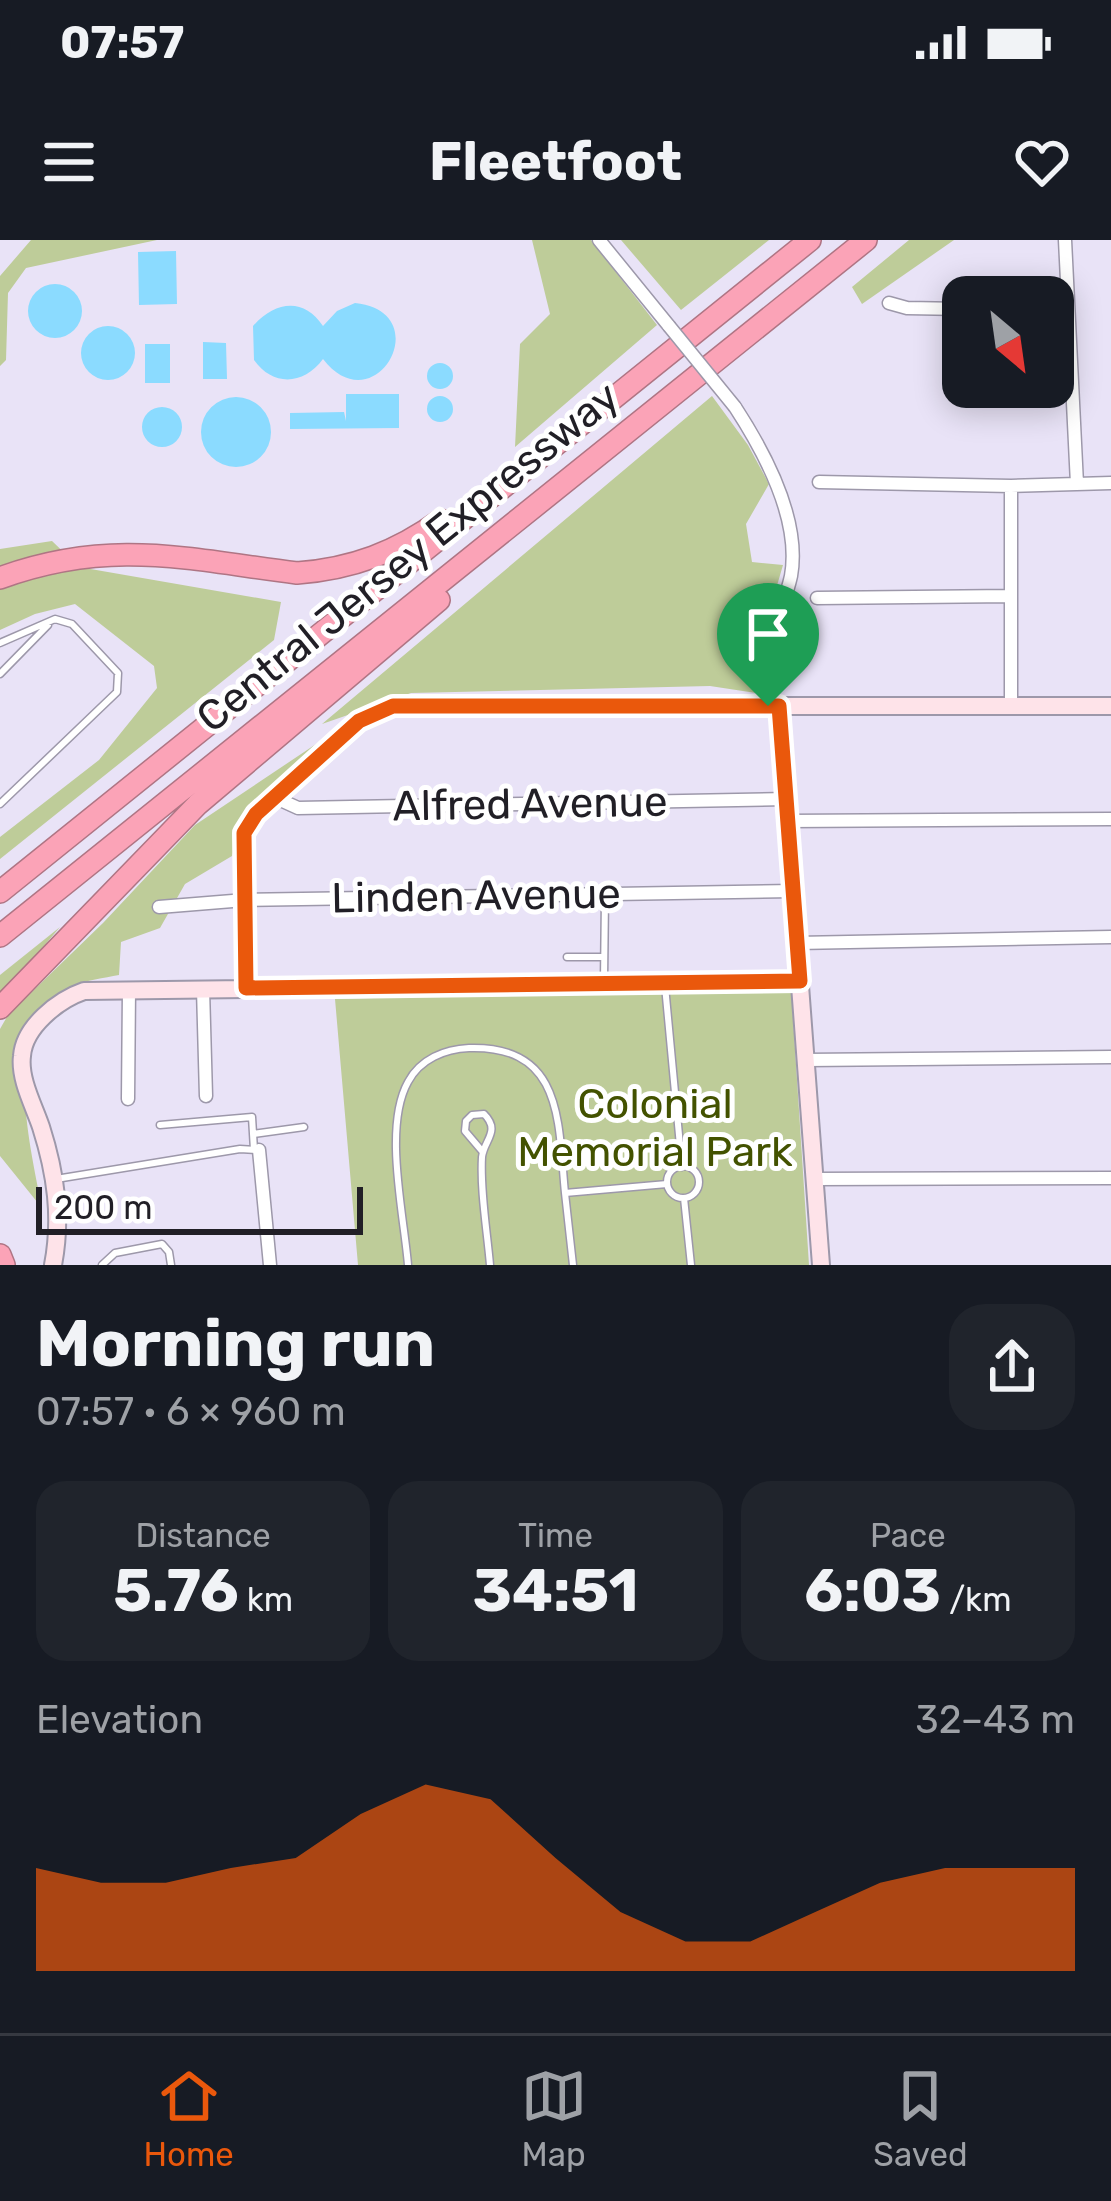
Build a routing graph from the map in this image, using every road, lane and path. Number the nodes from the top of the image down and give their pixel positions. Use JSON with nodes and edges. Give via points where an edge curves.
{"nodes":[{"id":1,"x":599,"y":240,"type":"edge"},
{"id":2,"x":797,"y":240,"type":"edge"},
{"id":3,"x":810,"y":240,"type":"edge"},
{"id":4,"x":866,"y":240,"type":"edge"},
{"id":5,"x":1065,"y":240,"type":"edge"},
{"id":6,"x":1062,"y":276,"type":"edge"},
{"id":7,"x":889,"y":304,"type":"dead end"},
{"id":8,"x":942,"y":308,"type":"edge"},
{"id":9,"x":694,"y":333,"type":"junction"},
{"id":10,"x":604,"y":406,"type":"junction"},
{"id":11,"x":1070,"y":408,"type":"edge"},
{"id":12,"x":579,"y":470,"type":"junction"},
{"id":13,"x":819,"y":482,"type":"dead end"},
{"id":14,"x":1111,"y":483,"type":"edge"},
{"id":15,"x":1077,"y":484,"type":"junction"},
{"id":16,"x":1011,"y":485,"type":"junction"},
{"id":17,"x":0,"y":578,"type":"edge"},
{"id":18,"x":1011,"y":596,"type":"junction"},
{"id":19,"x":817,"y":598,"type":"dead end"},
{"id":20,"x":55,"y":619,"type":"junction"},
{"id":21,"x":0,"y":643,"type":"edge"},
{"id":22,"x":0,"y":674,"type":"edge"},
{"id":23,"x":774,"y":706,"type":"junction"},
{"id":24,"x":1011,"y":706,"type":"junction"},
{"id":25,"x":1111,"y":706,"type":"edge"},
{"id":26,"x":276,"y":798,"type":"junction"},
{"id":27,"x":786,"y":800,"type":"junction"},
{"id":28,"x":0,"y":804,"type":"edge"},
{"id":29,"x":1111,"y":819,"type":"edge"},
{"id":30,"x":788,"y":821,"type":"junction"},
{"id":31,"x":104,"y":853,"type":"junction"},
{"id":32,"x":793,"y":891,"type":"junction"},
{"id":33,"x":0,"y":892,"type":"edge"},
{"id":34,"x":605,"y":894,"type":"junction"},
{"id":35,"x":245,"y":900,"type":"junction"},
{"id":36,"x":159,"y":907,"type":"dead end"},
{"id":37,"x":0,"y":936,"type":"edge"},
{"id":38,"x":1111,"y":937,"type":"edge"},
{"id":39,"x":797,"y":943,"type":"junction"},
{"id":40,"x":0,"y":946,"type":"edge"},
{"id":41,"x":604,"y":957,"type":"junction"},
{"id":42,"x":567,"y":958,"type":"dead end"},
{"id":43,"x":800,"y":981,"type":"junction"},
{"id":44,"x":664,"y":982,"type":"junction"},
{"id":45,"x":604,"y":983,"type":"junction"},
{"id":46,"x":246,"y":988,"type":"junction"},
{"id":47,"x":203,"y":989,"type":"junction"},
{"id":48,"x":129,"y":990,"type":"junction"},
{"id":49,"x":0,"y":1008,"type":"edge"},
{"id":50,"x":1111,"y":1058,"type":"edge"},
{"id":51,"x":806,"y":1060,"type":"junction"},
{"id":52,"x":206,"y":1096,"type":"dead end"},
{"id":53,"x":128,"y":1099,"type":"dead end"},
{"id":54,"x":160,"y":1125,"type":"dead end"},
{"id":55,"x":304,"y":1127,"type":"dead end"},
{"id":56,"x":253,"y":1134,"type":"junction"},
{"id":57,"x":256,"y":1150,"type":"junction"},
{"id":58,"x":482,"y":1151,"type":"junction"},
{"id":59,"x":682,"y":1167,"type":"junction"},
{"id":60,"x":1111,"y":1178,"type":"edge"},
{"id":61,"x":814,"y":1179,"type":"junction"},
{"id":62,"x":53,"y":1180,"type":"junction"},
{"id":63,"x":667,"y":1184,"type":"junction"},
{"id":64,"x":565,"y":1193,"type":"junction"},
{"id":65,"x":685,"y":1198,"type":"junction"},
{"id":66,"x":53,"y":1265,"type":"edge"},
{"id":67,"x":102,"y":1265,"type":"edge"},
{"id":68,"x":171,"y":1265,"type":"edge"},
{"id":69,"x":270,"y":1265,"type":"edge"},
{"id":70,"x":408,"y":1265,"type":"edge"},
{"id":71,"x":490,"y":1265,"type":"edge"},
{"id":72,"x":573,"y":1265,"type":"edge"},
{"id":73,"x":691,"y":1265,"type":"edge"},
{"id":74,"x":821,"y":1265,"type":"edge"}],
"edges":[{"from":1,"to":23,"type":"street","bridge":true,"via":[[735,407],[787,517],[790,581],[766,664]]},
{"from":2,"to":9,"type":"highway"},
{"from":3,"to":9,"type":"highway","name":"Central Jersey Expressway"},
{"from":4,"to":12,"type":"highway","name":"Central Jersey Expressway"},
{"from":5,"to":6,"type":"street"},
{"from":7,"to":8,"type":"street"},
{"from":9,"to":10,"type":"highway","name":"Central Jersey Expressway"},
{"from":10,"to":17,"type":"highway","via":[[419,536],[351,566],[297,573],[115,553],[63,558]]},
{"from":10,"to":33,"type":"highway","name":"Central Jersey Expressway"},
{"from":11,"to":15,"type":"street"},
{"from":12,"to":31,"type":"highway","name":"Central Jersey Expressway"},
{"from":12,"to":49,"type":"highway","via":[[198,804]]},
{"from":13,"to":16,"type":"street"},
{"from":14,"to":15,"type":"street"},
{"from":15,"to":16,"type":"street"},
{"from":16,"to":18,"type":"street"},
{"from":18,"to":19,"type":"street"},
{"from":18,"to":24,"type":"street"},
{"from":20,"to":21,"type":"lane"},
{"from":20,"to":22,"type":"lane"},
{"from":20,"to":28,"type":"lane","via":[[72,624],[118,673],[117,692]]},
{"from":23,"to":24,"type":"street"},
{"from":23,"to":26,"type":"street","via":[[393,706],[359,721]]},
{"from":23,"to":27,"type":"street"},
{"from":24,"to":25,"type":"street"},
{"from":26,"to":27,"type":"street","name":"Alfred Avenue","via":[[298,808]]},
{"from":26,"to":35,"type":"street","via":[[244,833]]},
{"from":27,"to":30,"type":"street"},
{"from":29,"to":30,"type":"street"},
{"from":30,"to":32,"type":"street"},
{"from":31,"to":37,"type":"highway","name":"Central Jersey Expressway"},
{"from":31,"to":40,"type":"highway"},
{"from":32,"to":34,"type":"street","name":"Linden Avenue"},
{"from":32,"to":39,"type":"street"},
{"from":34,"to":35,"type":"street","name":"Linden Avenue"},
{"from":34,"to":41,"type":"lane"},
{"from":35,"to":36,"type":"street","name":"Linden Avenue"},
{"from":35,"to":46,"type":"street"},
{"from":38,"to":39,"type":"street"},
{"from":39,"to":43,"type":"street"},
{"from":41,"to":42,"type":"lane"},
{"from":41,"to":45,"type":"lane"},
{"from":43,"to":44,"type":"street"},
{"from":43,"to":51,"type":"street"},
{"from":44,"to":45,"type":"street"},
{"from":44,"to":59,"type":"lane"},
{"from":45,"to":46,"type":"street"},
{"from":46,"to":47,"type":"street"},
{"from":47,"to":48,"type":"street"},
{"from":47,"to":52,"type":"street"},
{"from":48,"to":53,"type":"street"},
{"from":48,"to":62,"type":"street","via":[[60,1002],[23,1047],[22,1071]]},
{"from":50,"to":51,"type":"street"},
{"from":51,"to":61,"type":"street"},
{"from":54,"to":56,"type":"lane","via":[[251,1117]]},
{"from":55,"to":56,"type":"lane"},
{"from":56,"to":57,"type":"lane"},
{"from":57,"to":62,"type":"lane"},
{"from":57,"to":69,"type":"street"},
{"from":58,"to":58,"type":"lane","via":[[465,1131],[472,1114],[491,1121]]},
{"from":58,"to":71,"type":"lane"},
{"from":59,"to":63,"type":"lane"},
{"from":59,"to":65,"type":"lane","via":[[699,1181]]},
{"from":60,"to":61,"type":"street"},
{"from":61,"to":74,"type":"street"},
{"from":62,"to":66,"type":"street","via":[[61,1225]]},
{"from":63,"to":64,"type":"lane"},
{"from":63,"to":65,"type":"lane"},
{"from":64,"to":70,"type":"lane","via":[[557,1112],[538,1071],[495,1047],[426,1060],[398,1112]]},
{"from":64,"to":72,"type":"lane"},
{"from":65,"to":73,"type":"lane"},
{"from":67,"to":68,"type":"lane","via":[[115,1252],[162,1244]]}]}
